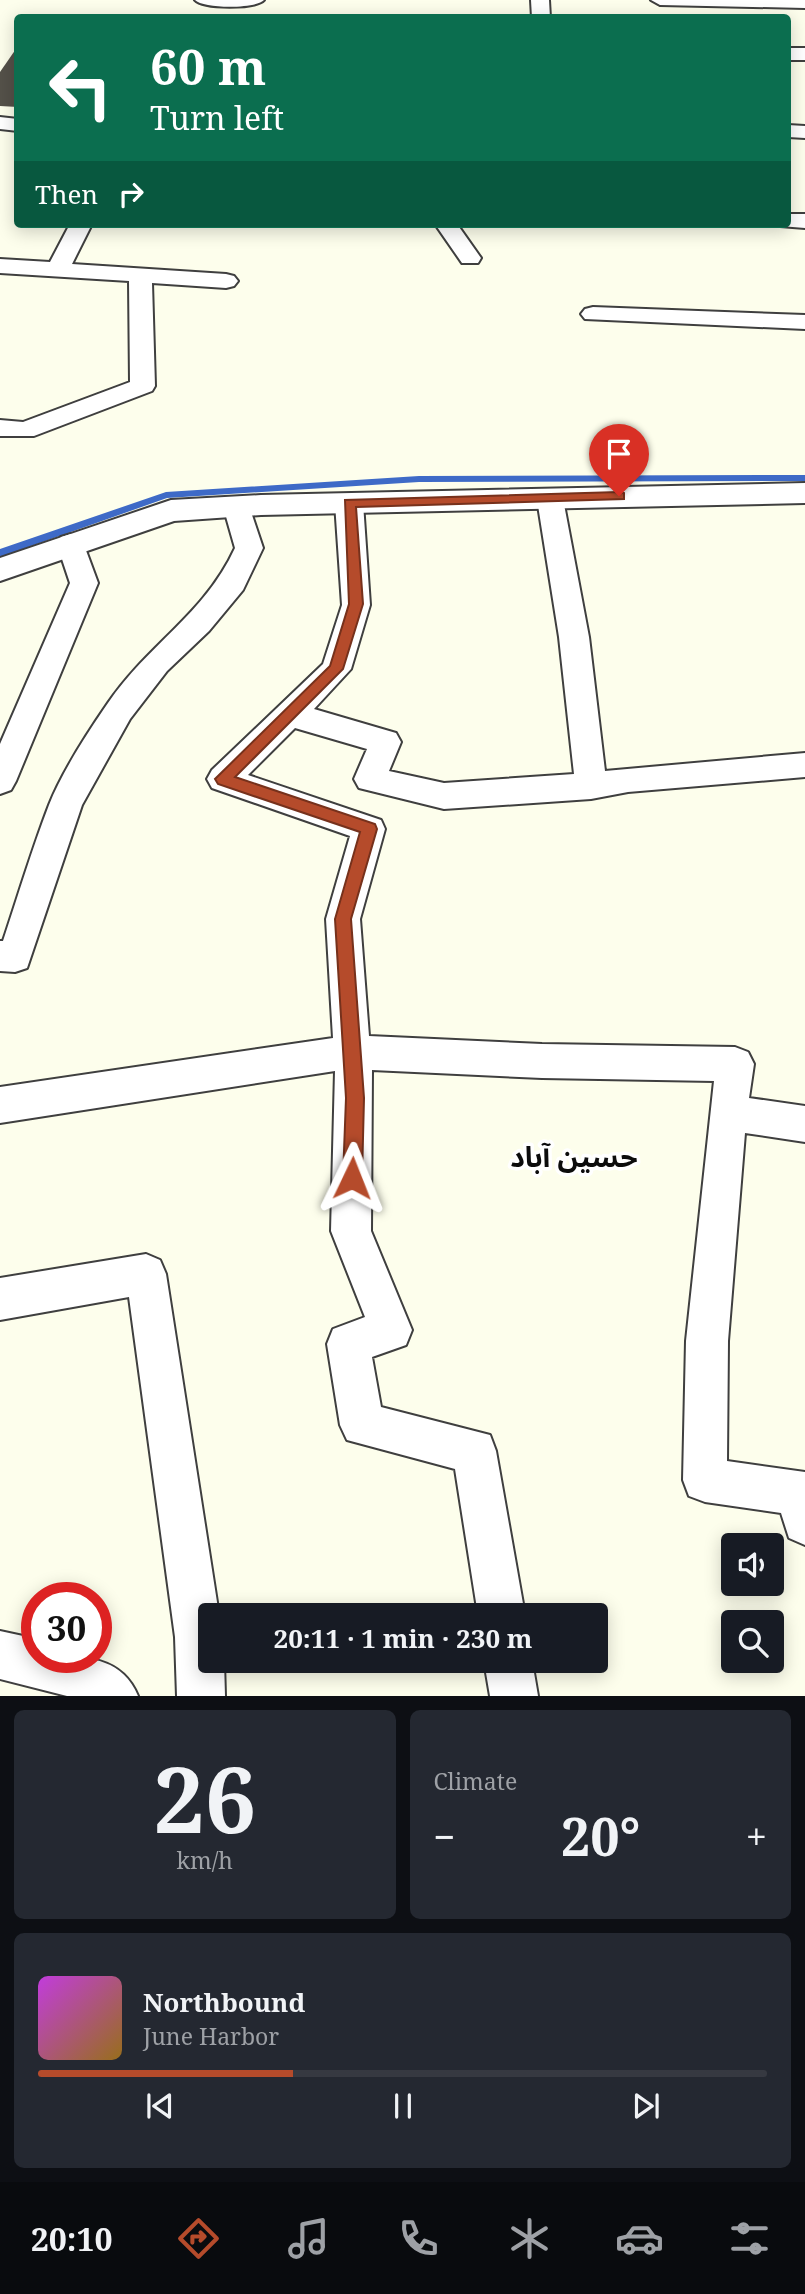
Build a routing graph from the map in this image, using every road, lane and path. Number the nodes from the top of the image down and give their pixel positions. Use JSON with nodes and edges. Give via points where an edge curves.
{"nodes":[{"id":1,"x":204,"y":0,"type":"edge"},
{"id":2,"x":255,"y":0,"type":"edge"},
{"id":3,"x":660,"y":0,"type":"edge"},
{"id":4,"x":805,"y":3,"type":"edge"},
{"id":5,"x":230,"y":9,"type":"edge"},
{"id":6,"x":773,"y":10,"type":"edge"},
{"id":7,"x":79,"y":228,"type":"edge"},
{"id":8,"x":449,"y":228,"type":"edge"},
{"id":9,"x":470,"y":258,"type":"dead end"},
{"id":10,"x":0,"y":266,"type":"edge"},
{"id":11,"x":57,"y":270,"type":"junction"},
{"id":12,"x":140,"y":275,"type":"junction"},
{"id":13,"x":226,"y":281,"type":"dead end"},
{"id":14,"x":593,"y":313,"type":"dead end"},
{"id":15,"x":805,"y":322,"type":"edge"},
{"id":16,"x":0,"y":428,"type":"edge"},
{"id":17,"x":805,"y":493,"type":"edge"},
{"id":18,"x":550,"y":499,"type":"junction"},
{"id":19,"x":349,"y":503,"type":"junction"},
{"id":20,"x":237,"y":506,"type":"junction"},
{"id":21,"x":71,"y":544,"type":"junction"},
{"id":22,"x":0,"y":570,"type":"edge"},
{"id":23,"x":289,"y":714,"type":"junction"},
{"id":24,"x":805,"y":765,"type":"edge"},
{"id":25,"x":0,"y":781,"type":"edge"},
{"id":26,"x":591,"y":786,"type":"junction"},
{"id":27,"x":0,"y":956,"type":"edge"},
{"id":28,"x":352,"y":1052,"type":"junction"},
{"id":29,"x":0,"y":1105,"type":"edge"},
{"id":30,"x":728,"y":1113,"type":"junction"},
{"id":31,"x":805,"y":1124,"type":"edge"},
{"id":32,"x":0,"y":1299,"type":"edge"},
{"id":33,"x":805,"y":1522,"type":"edge"},
{"id":34,"x":499,"y":1603,"type":"edge"},
{"id":35,"x":0,"y":1655,"type":"edge"},
{"id":36,"x":510,"y":1673,"type":"edge"},
{"id":37,"x":114,"y":1696,"type":"edge"},
{"id":38,"x":201,"y":1696,"type":"edge"},
{"id":39,"x":514,"y":1696,"type":"edge"}],
"edges":[{"from":1,"to":5,"type":"street"},
{"from":2,"to":5,"type":"street"},
{"from":3,"to":6,"type":"street"},
{"from":4,"to":6,"type":"street"},
{"from":7,"to":11,"type":"street"},
{"from":8,"to":9,"type":"street"},
{"from":10,"to":11,"type":"street"},
{"from":11,"to":12,"type":"street"},
{"from":12,"to":13,"type":"street"},
{"from":12,"to":16,"type":"street","via":[[143,386],[25,430]]},
{"from":14,"to":15,"type":"street"},
{"from":17,"to":18,"type":"street"},
{"from":18,"to":19,"type":"street"},
{"from":18,"to":26,"type":"street","via":[[574,637]]},
{"from":19,"to":20,"type":"street"},
{"from":19,"to":23,"type":"street","via":[[356,604],[336,669]]},
{"from":20,"to":21,"type":"street","via":[[171,510]]},
{"from":20,"to":27,"type":"street","via":[[249,548],[233,583],[199,624],[156,663],[119,711],[66,803],[15,957]]},
{"from":21,"to":22,"type":"street"},
{"from":21,"to":25,"type":"street","via":[[84,583]]},
{"from":23,"to":26,"type":"street","via":[[385,743],[370,779],[444,796]]},
{"from":23,"to":28,"type":"street","via":[[223,779],[369,829],[343,919]]},
{"from":24,"to":26,"type":"street"},
{"from":28,"to":29,"type":"street"},
{"from":28,"to":30,"type":"street","via":[[734,1064]]},
{"from":28,"to":34,"type":"street","via":[[351,1231],[391,1330],[348,1344],[362,1425],[474,1451]]},
{"from":30,"to":31,"type":"street"},
{"from":30,"to":33,"type":"street","via":[[707,1341],[705,1480],[801,1493]]},
{"from":32,"to":38,"type":"street","via":[[146,1274],[200,1637]]},
{"from":35,"to":37,"type":"street","via":[[72,1671]]},
{"from":36,"to":39,"type":"street"}]}
